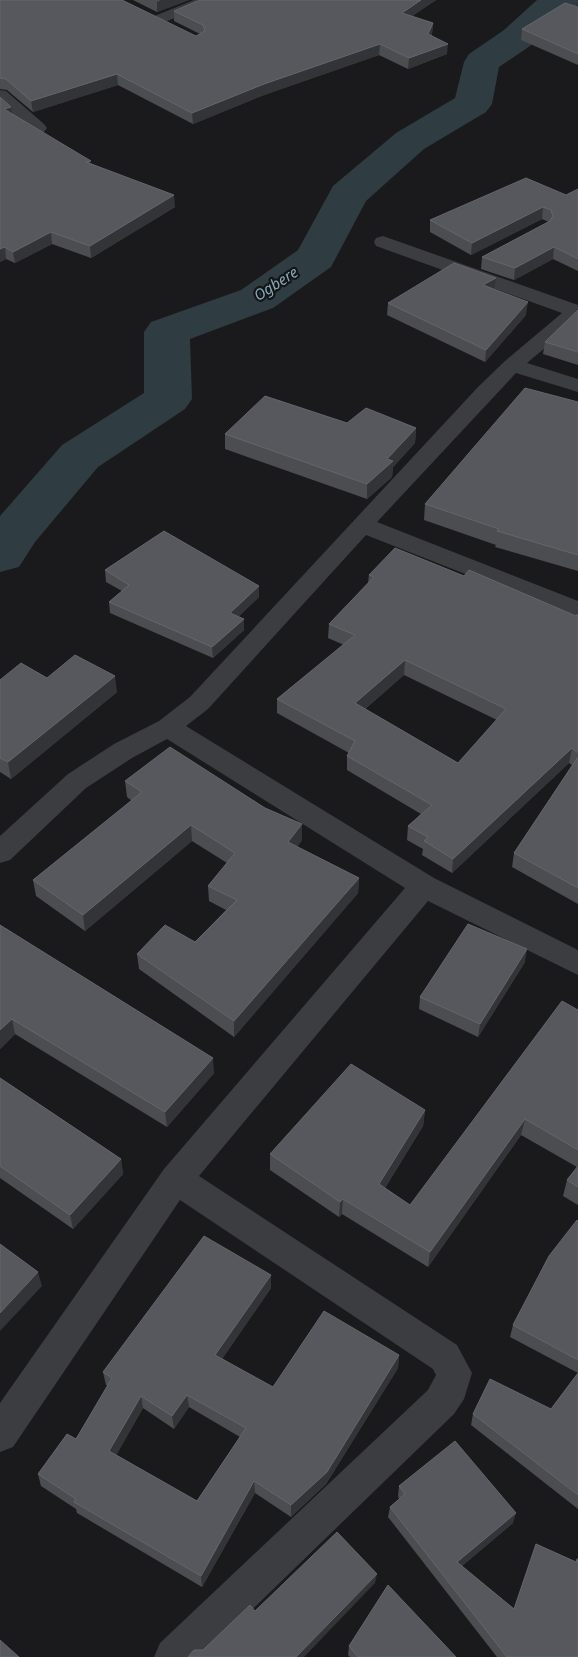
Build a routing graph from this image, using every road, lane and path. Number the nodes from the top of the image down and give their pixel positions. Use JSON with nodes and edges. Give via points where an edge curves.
{"nodes":[{"id":1,"x":208,"y":0,"type":"edge"},
{"id":2,"x":173,"y":28,"type":"edge"},
{"id":3,"x":0,"y":94,"type":"edge"},
{"id":4,"x":38,"y":128,"type":"edge"},
{"id":5,"x":383,"y":242,"type":"dead end"},
{"id":6,"x":484,"y":257,"type":"edge"},
{"id":7,"x":460,"y":270,"type":"junction"},
{"id":8,"x":577,"y":311,"type":"edge"},
{"id":9,"x":512,"y":365,"type":"junction"},
{"id":10,"x":578,"y":386,"type":"edge"},
{"id":11,"x":363,"y":525,"type":"junction"},
{"id":12,"x":578,"y":610,"type":"edge"},
{"id":13,"x":168,"y":727,"type":"junction"},
{"id":14,"x":0,"y":853,"type":"edge"},
{"id":15,"x":424,"y":886,"type":"junction"},
{"id":16,"x":578,"y":963,"type":"edge"},
{"id":17,"x":176,"y":1179,"type":"junction"},
{"id":18,"x":0,"y":1434,"type":"edge"},
{"id":19,"x":174,"y":1657,"type":"edge"}],
"edges":[{"from":1,"to":2,"type":"street","via":[[151,16]]},
{"from":3,"to":4,"type":"street"},
{"from":5,"to":7,"type":"street"},
{"from":6,"to":7,"type":"street"},
{"from":7,"to":8,"type":"street"},
{"from":8,"to":9,"type":"street"},
{"from":9,"to":10,"type":"street"},
{"from":9,"to":11,"type":"street"},
{"from":11,"to":12,"type":"street"},
{"from":11,"to":13,"type":"street","via":[[199,703]]},
{"from":13,"to":14,"type":"street","via":[[77,781]]},
{"from":13,"to":15,"type":"street"},
{"from":15,"to":16,"type":"street"},
{"from":15,"to":17,"type":"street"},
{"from":17,"to":18,"type":"street"},
{"from":17,"to":19,"type":"street","via":[[445,1357],[454,1373],[451,1387],[441,1402]]}]}
